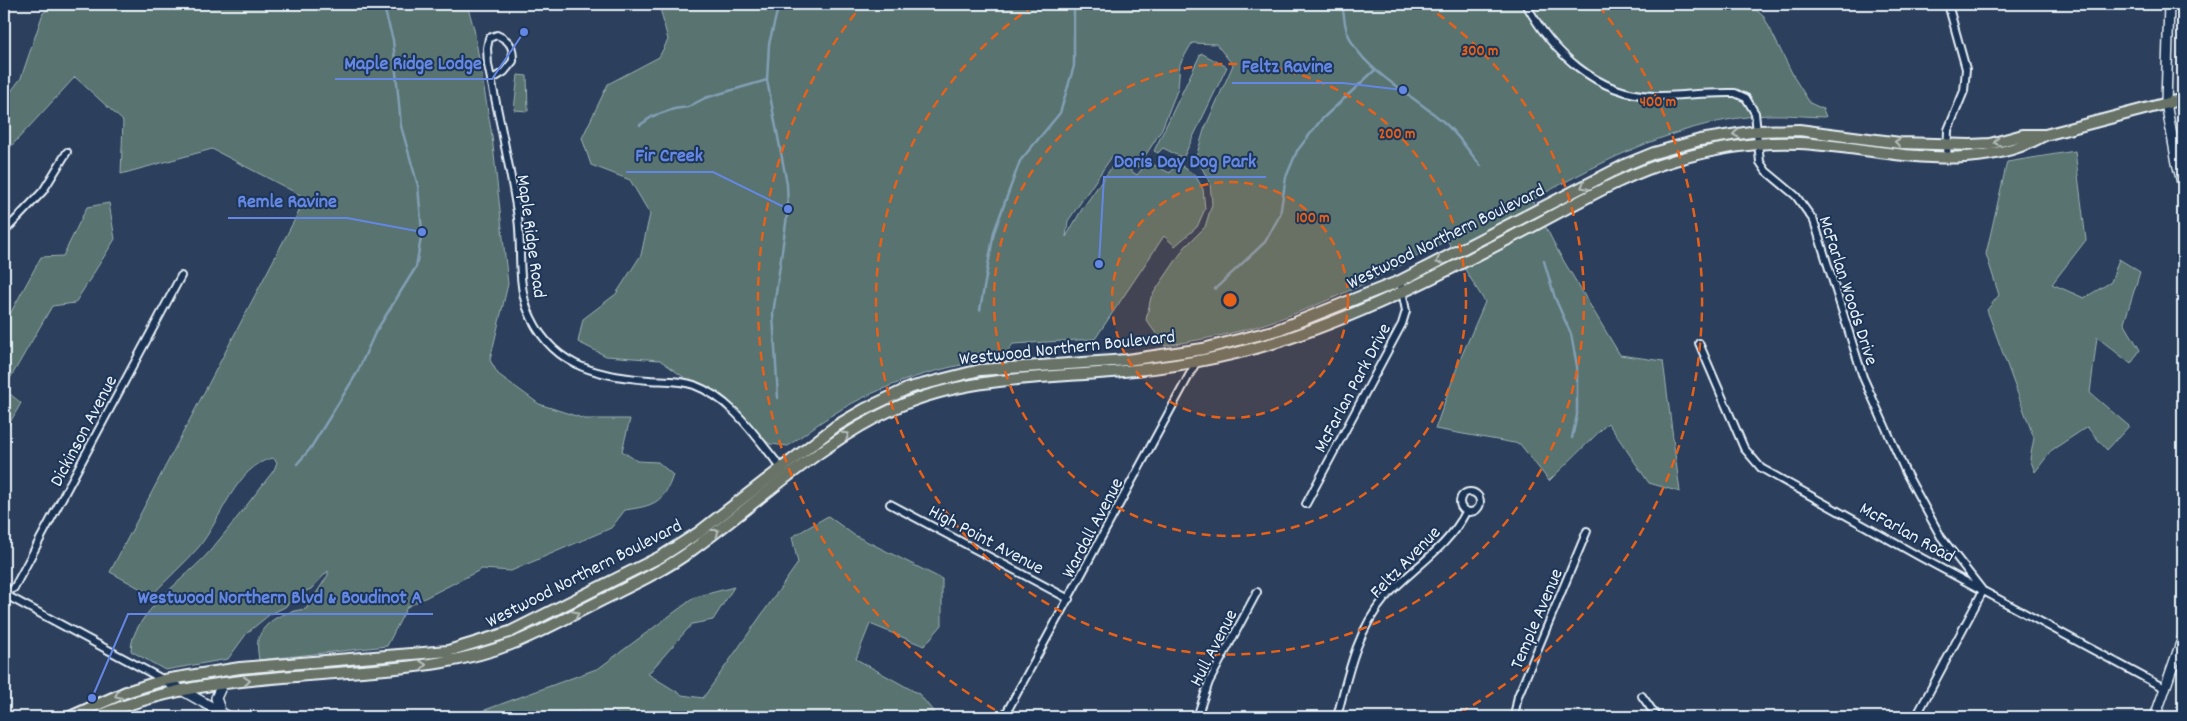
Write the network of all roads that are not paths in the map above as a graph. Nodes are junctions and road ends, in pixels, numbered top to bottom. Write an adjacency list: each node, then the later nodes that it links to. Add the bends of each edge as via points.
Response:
1 (1526, 4): 7 (street, McFarlan Woods Drive, via 1554,47 1607,85 1625,92 1653,96 1735,93 1753,106)
2 (1948, 4): 10 (street, via 1967,79 1948,130)
3 (2169, 4): 6 (street)
4 (491, 80): 4 (street, Maple Ridge Road, via 487,48 489,38 496,35 507,39 513,48 513,61); 21 (street, Maple Ridge Road, via 518,219 527,307 539,330 557,352 581,368 609,376 692,384 717,396 751,430)
5 (2183, 99): 6 (main road, Westwood Northern Boulevard)
6 (2166, 103): 8 (main road, Westwood Northern Boulevard); 13 (street)
7 (1757, 131): 9 (street, McFarlan Woods Drive); 10 (main road, Westwood Northern Boulevard, one-way to 7, via 1799,130); 16 (main road, Westwood Northern Boulevard, one-way to 16, via 1700,140 1636,160)
8 (2045, 136): 10 (main road, Westwood Northern Boulevard, one-way to 10, via 2023,136 1990,144); 12 (main road, Westwood Northern Boulevard, via 2024,147 1996,154)
9 (1758, 143): 12 (main road, Westwood Northern Boulevard, via 1798,143); 17 (main road, Westwood Northern Boulevard, via 1704,151 1645,169); 27 (street, McFarlan Woods Drive, via 1760,162 1766,171 1796,196 1814,221 1863,377 1906,473 1941,537)
10 (1946, 145): 12 (street)
11 (67, 152): 14 (street, via 43,191)
12 (1947, 158)
13 (2183, 186)
14 (4, 232)
15 (181, 276): 29 (street, Dickinson Avenue, via 14,588)
16 (1400, 281): 17 (street, McFarlan Park Drive); 19 (main road, Westwood Northern Boulevard, via 1278,330)
17 (1403, 292): 20 (main road, Westwood Northern Boulevard, via 1284,339); 24 (street, McFarlan Park Drive, via 1406,310 1402,324)
18 (1699, 343): 27 (street, McFarlan Road, via 1744,448 1754,462)
19 (1203, 349): 20 (street, Wardall Avenue); 21 (main road, Westwood Northern Boulevard, via 1127,360 1004,367 957,374 909,388 865,408 811,443)
20 (1197, 361): 22 (main road, Westwood Northern Boulevard, one-way to 20, via 862,424 926,395 995,380 1120,372); 30 (street, Wardall Avenue)
21 (780, 468): 22 (street, Maple Ridge Road); 32 (main road, Westwood Northern Boulevard, via 698,533 662,556 510,632 448,651)
22 (788, 477): 33 (main road, Westwood Northern Boulevard, one-way to 22, via 434,664 479,655 517,642 664,569)
23 (890, 504): 30 (street, High Point Avenue)
24 (1306, 504)
25 (1466, 512): 44 (street, Feltz Avenue, via 1437,551 1385,598 1366,625 1354,651)
26 (1587, 531): 45 (street, Temple Avenue, via 1518,696)
27 (1983, 591): 36 (street, McFarlan Road); 47 (street)
28 (1257, 592): 43 (street, Hull Avenue, via 1208,682)
29 (4, 594): 34 (street)
30 (1069, 598): 42 (street, Wardall Avenue)
31 (2183, 637): 36 (street)
32 (374, 657): 33 (main road); 34 (main road, Westwood Northern Boulevard, via 210,671)
33 (374, 670): 35 (main road, Westwood Northern Boulevard, one-way to 33)
34 (164, 680): 37 (street); 40 (main road, Westwood Northern Boulevard, one-way to 40, via 126,692)
35 (224, 683): 37 (main road, Westwood Northern Boulevard); 39 (street, via 216,698)
36 (2164, 688): 48 (street)
37 (182, 690): 39 (street); 41 (main road, Westwood Northern Boulevard, via 156,695)
38 (1642, 696): 46 (street)
39 (225, 715)
40 (70, 717)
41 (96, 717)
42 (1004, 717)
43 (1197, 717)
44 (1337, 717)
45 (1514, 717)
46 (1657, 717)
47 (1916, 717)
48 (2155, 717)

